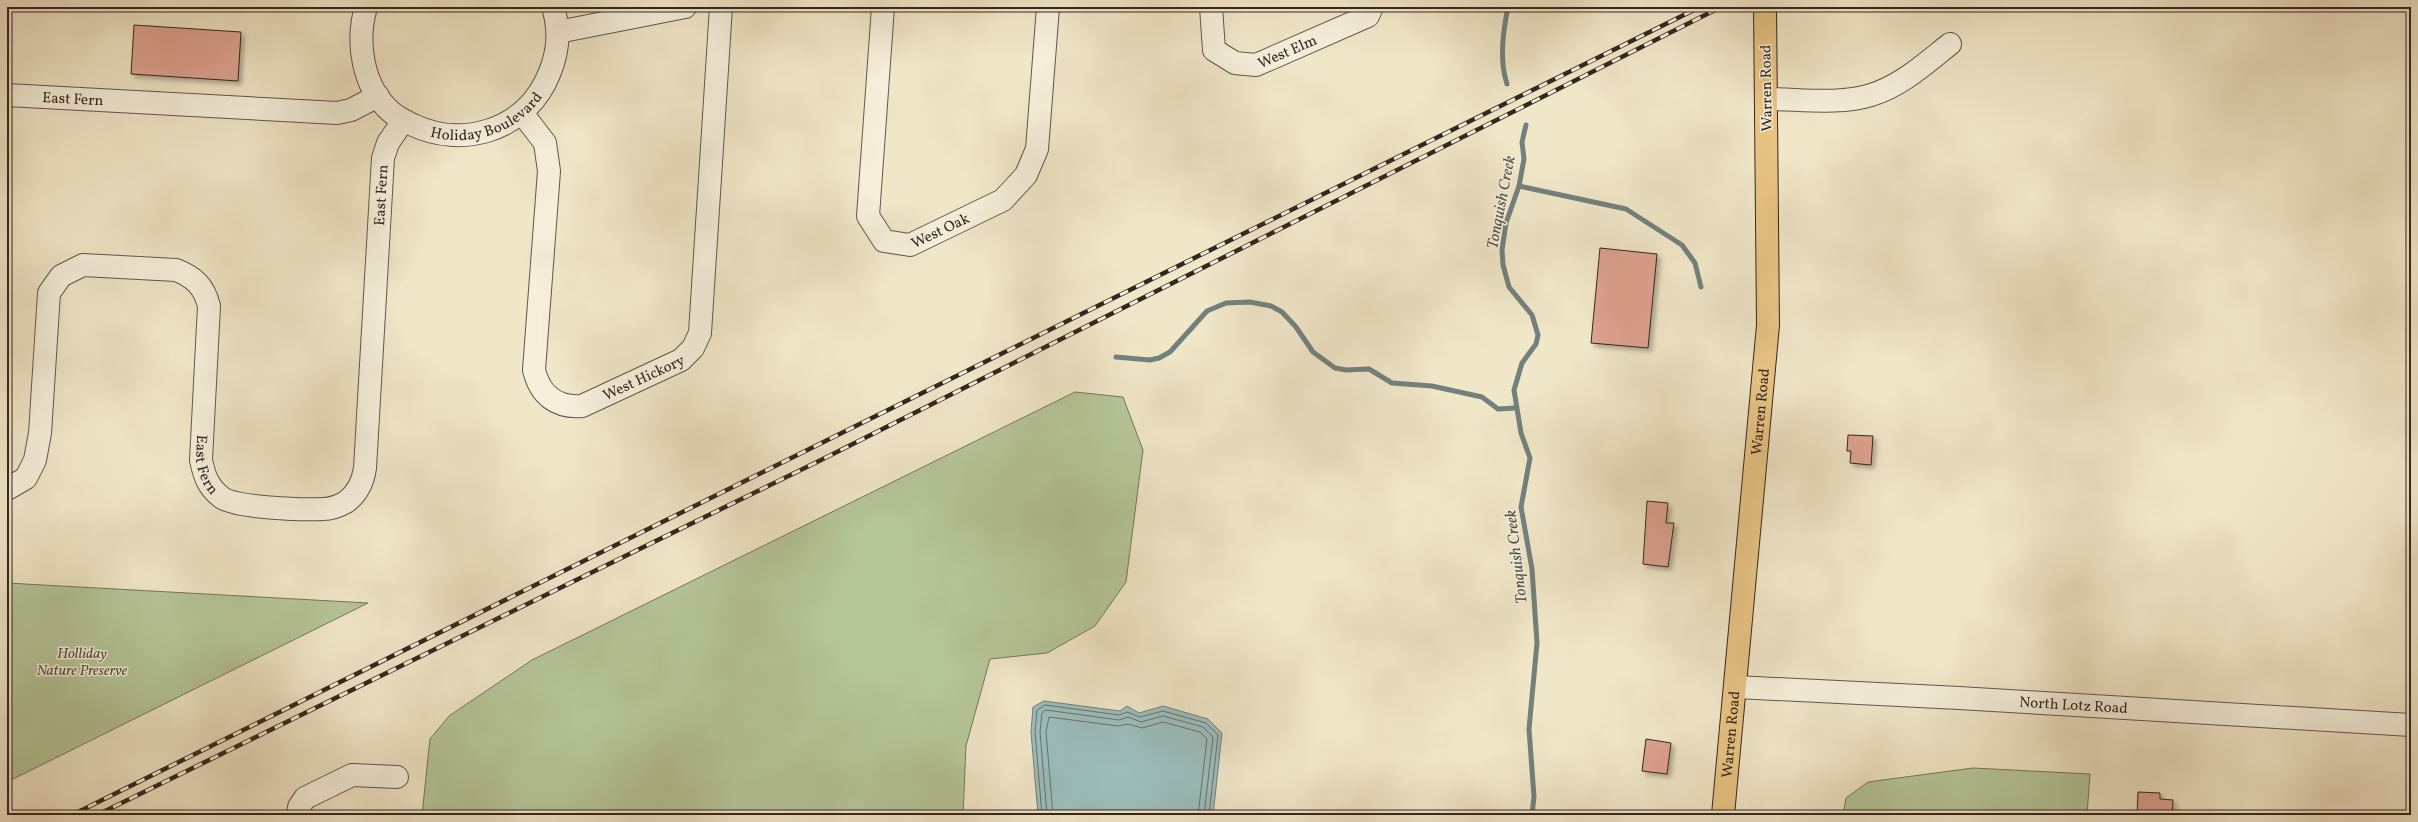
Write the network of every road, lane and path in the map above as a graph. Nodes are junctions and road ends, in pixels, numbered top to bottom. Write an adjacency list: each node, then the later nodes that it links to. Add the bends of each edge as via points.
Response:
1 (366, 7): 13 (street, via 360,37 362,53)
2 (553, 7): 10 (street, Holiday Boulevard)
3 (686, 7): 10 (street)
4 (721, 7): 15 (street, West Hickory, via 700,333 693,348 681,360 582,406 572,407 555,402 538,385 534,370 549,171 545,143)
5 (883, 7): 6 (street, West Oak, via 868,216 884,241 910,245 1003,200 1026,176 1037,150)
6 (1048, 7)
7 (1211, 7): 8 (street, West Elm, via 1214,50 1234,63 1256,64 1349,26 1368,16)
8 (1372, 7)
9 (1765, 7): 14 (main road, Warren Road)
10 (558, 32): 15 (street, Holiday Boulevard, via 552,68 539,94)
11 (1950, 44): 14 (street, via 1901,81 1870,95 1842,99)
12 (7, 95): 13 (street, East Fern, via 337,113 351,110)
13 (378, 96): 16 (street, Holiday Boulevard, via 389,111)
14 (1767, 99): 18 (main road, Warren Road, via 1768,325)
15 (522, 113): 16 (street, Holiday Boulevard, via 499,128 469,135 433,132)
16 (403, 121): 17 (street, East Fern, via 388,143 383,158 365,468 360,486 346,502 323,509 236,504 221,497 204,475 201,460 209,306 206,294 198,282 176,270 83,265 61,276 50,293 40,434 35,460 26,478)
17 (7, 489)
18 (1736, 687): 19 (street, North Lotz Road, via 1967,698); 22 (main road, Warren Road)
19 (2411, 725)
20 (397, 777): 21 (street, via 352,775 305,798 299,807)
21 (298, 815)
22 (1723, 815)

